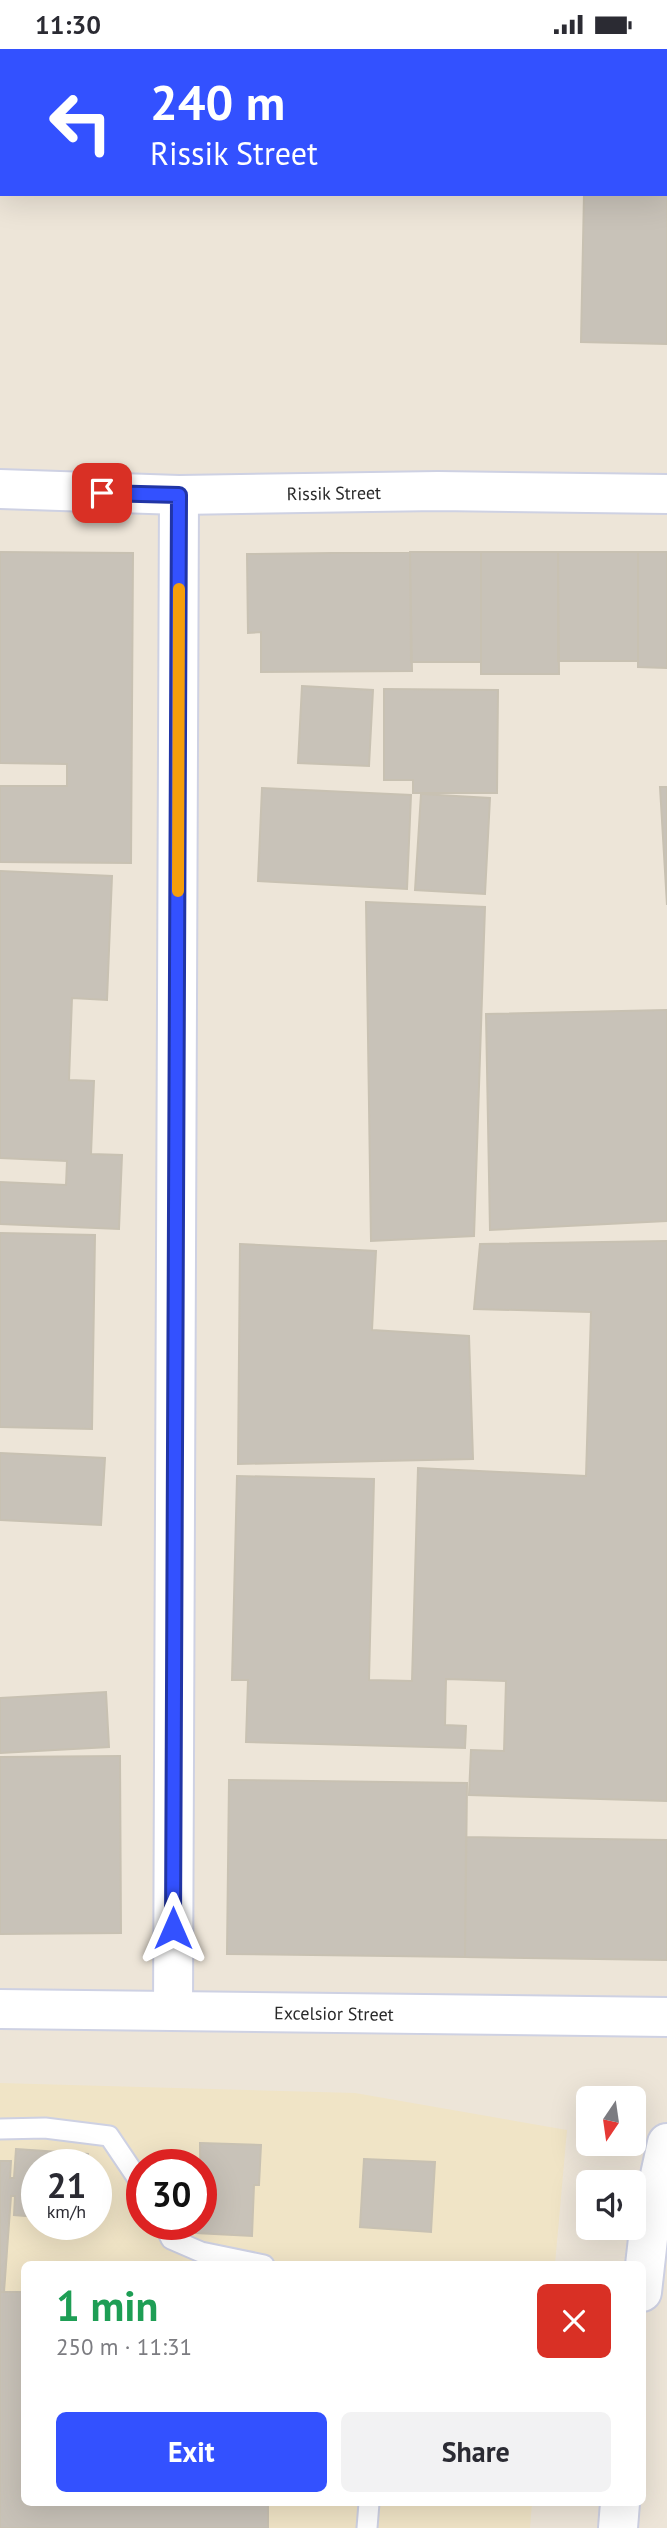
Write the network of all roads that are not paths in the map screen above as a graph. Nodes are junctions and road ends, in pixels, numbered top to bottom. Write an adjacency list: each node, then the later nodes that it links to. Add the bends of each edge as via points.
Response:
1 (0, 489): 3 (street, Rissik Street)
2 (667, 494): 3 (street, Rissik Street)
3 (179, 495): 5 (street)
4 (0, 2009): 5 (street, Excelsior Street)
5 (173, 2011): 6 (street, Excelsior Street)
6 (667, 2017)
7 (0, 2129): 9 (lane, via 45,2128 109,2136)
8 (667, 2143): 12 (street)
9 (126, 2161)
10 (173, 2240): 11 (lane, via 201,2252)
11 (245, 2261)
12 (645, 2261)
13 (369, 2506): 15 (lane)
14 (620, 2506): 16 (street)
15 (367, 2528)
16 (618, 2528)

